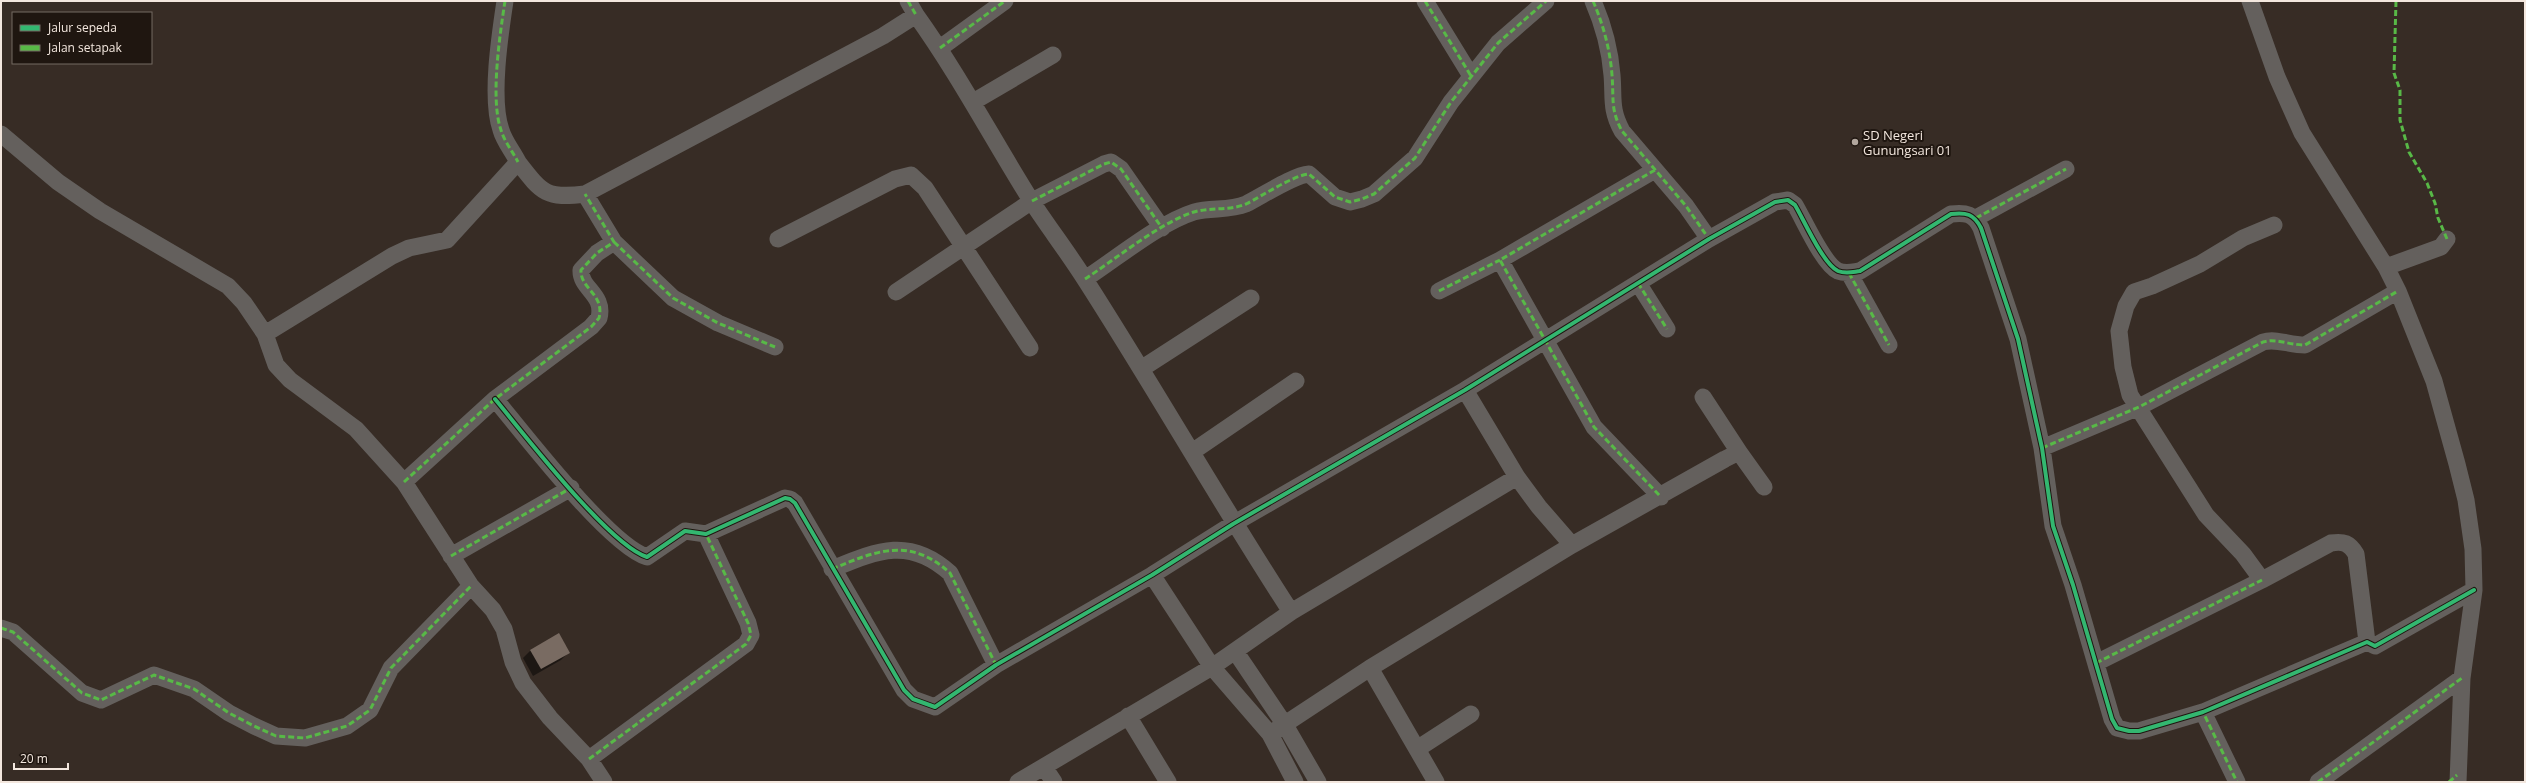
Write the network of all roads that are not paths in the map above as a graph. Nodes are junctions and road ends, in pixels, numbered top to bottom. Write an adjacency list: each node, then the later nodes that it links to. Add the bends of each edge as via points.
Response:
1 (505, 1): 13 (street, via 497,64 497,104 500,129)
2 (1005, 1): 8 (street)
3 (1425, 1): 10 (street)
4 (1546, 1): 10 (street, via 1498,43)
5 (1593, 1): 15 (street, via 1603,25 1612,74 1611,105 1615,118 1622,131)
6 (2250, 1): 27 (street, via 2277,77 2302,133)
7 (912, 8): 8 (street); 16 (street, via 883,36)
8 (940, 48): 11 (street)
9 (1053, 55): 11 (street)
10 (1471, 76): 20 (street, via 1450,102 1415,158 1374,194 1350,202 1335,197 1309,174 1299,175 1243,205 1193,212)
11 (973, 102): 17 (street)
12 (1, 134): 36 (street, via 58,182 100,211 228,286 244,303)
13 (518, 162): 16 (street, via 532,180 552,195 562,197); 36 (street, via 447,240 409,248 392,256)
14 (2066, 168): 18 (street)
15 (1655, 170): 21 (street); 26 (street)
16 (585, 194): 24 (street)
17 (1032, 201): 20 (street, via 1111,162 1121,169); 25 (street); 29 (street)
18 (1976, 218): 28 (street, via 1965,212 1951,214 1860,271); 47 (street, via 2018,339)
19 (2274, 225): 46 (street, via 2243,238 2200,264 2134,292 2121,320 2119,342 2130,395)
20 (1162, 228): 29 (street)
21 (1709, 238): 28 (street, via 1775,202 1788,200 1795,205 1825,258 1837,270); 30 (street)
22 (2447, 239): 27 (street, via 2441,247)
23 (778, 240): 25 (street, via 895,179 911,175 925,188)
24 (614, 242): 39 (street, via 673,298 718,324); 45 (street, via 597,253 581,270 580,276 600,302 599,318 591,327)
25 (963, 248): 33 (street); 40 (street)
26 (1500, 260): 31 (street); 37 (street)
27 (2386, 267): 32 (street)
28 (1849, 273): 38 (street)
29 (1085, 279): 41 (street)
30 (1638, 283): 35 (street); 37 (street)
31 (1439, 291)
32 (2398, 291): 46 (street, via 2305,345 2290,345 2272,339 2263,342); 63 (street, via 2434,381 2457,464 2466,500 2473,548)
33 (896, 292)
34 (1251, 298): 41 (street)
35 (1667, 329)
36 (265, 334): 51 (street, via 276,365 290,380 356,429)
37 (1545, 341): 43 (street); 54 (street, via 1594,427)
38 (1889, 345)
39 (775, 347)
40 (1030, 348)
41 (1141, 369): 48 (street)
42 (1296, 381): 48 (street)
43 (1465, 390): 50 (street); 55 (street)
44 (1703, 397): 49 (street)
45 (495, 399): 51 (street); 53 (street)
46 (2138, 407): 47 (street); 61 (street, via 2206,515 2243,554)
47 (2042, 448): 68 (street, via 2053,526)
48 (1192, 452): 55 (street)
49 (1740, 452): 52 (street); 54 (street)
50 (1516, 477): 57 (street, via 1538,507); 64 (street)
51 (404, 482): 58 (street)
52 (1764, 487)
53 (571, 488): 56 (street, via 601,521 638,554 647,557 685,531); 58 (street)
54 (1661, 497): 57 (street)
55 (1234, 524): 60 (street); 64 (street)
56 (706, 534): 59 (street, via 785,498 790,499 795,503); 79 (street, via 748,623 751,635 746,644)
57 (1572, 545): 71 (street)
58 (451, 556): 62 (street)
59 (832, 569): 69 (street, via 871,553 886,550 899,550 939,563 950,573); 69 (street, via 904,690 913,699 935,707)
60 (1152, 575): 69 (street); 70 (street)
61 (2262, 580): 66 (street, via 2331,543 2342,541 2351,545 2356,554); 68 (street)
62 (471, 586): 65 (street, via 391,668 370,710 347,726 305,738 276,736 229,713 194,688 154,675 101,700 92,698 82,693 13,632); 79 (street, via 494,610 504,629 513,662 523,683 550,718)
63 (2474, 590): 66 (street, via 2375,646); 72 (street)
64 (1291, 612): 67 (street)
65 (1, 628)
66 (2367, 642): 73 (street)
67 (1235, 650): 70 (street); 76 (street)
68 (2096, 663): 73 (street, via 2117,728 2129,732 2139,731)
69 (996, 665)
70 (1212, 667): 75 (street); 77 (street)
71 (1370, 668): 76 (street); 78 (street)
72 (2462, 678): 81 (street); 90 (street)
73 (2203, 712): 89 (street)
74 (1471, 714): 78 (street)
75 (1128, 716): 80 (street); 85 (street)
76 (1285, 725): 77 (street); 87 (street)
77 (1270, 734): 86 (street)
78 (1417, 749): 88 (street)
79 (589, 759): 82 (street)
80 (1044, 767): 83 (street); 84 (street)
81 (2455, 780)
82 (604, 782)
83 (1018, 782)
84 (1054, 782)
85 (1168, 782)
86 (1295, 782)
87 (1318, 782)
88 (1436, 782)
89 (2237, 782)
90 (2318, 782)

